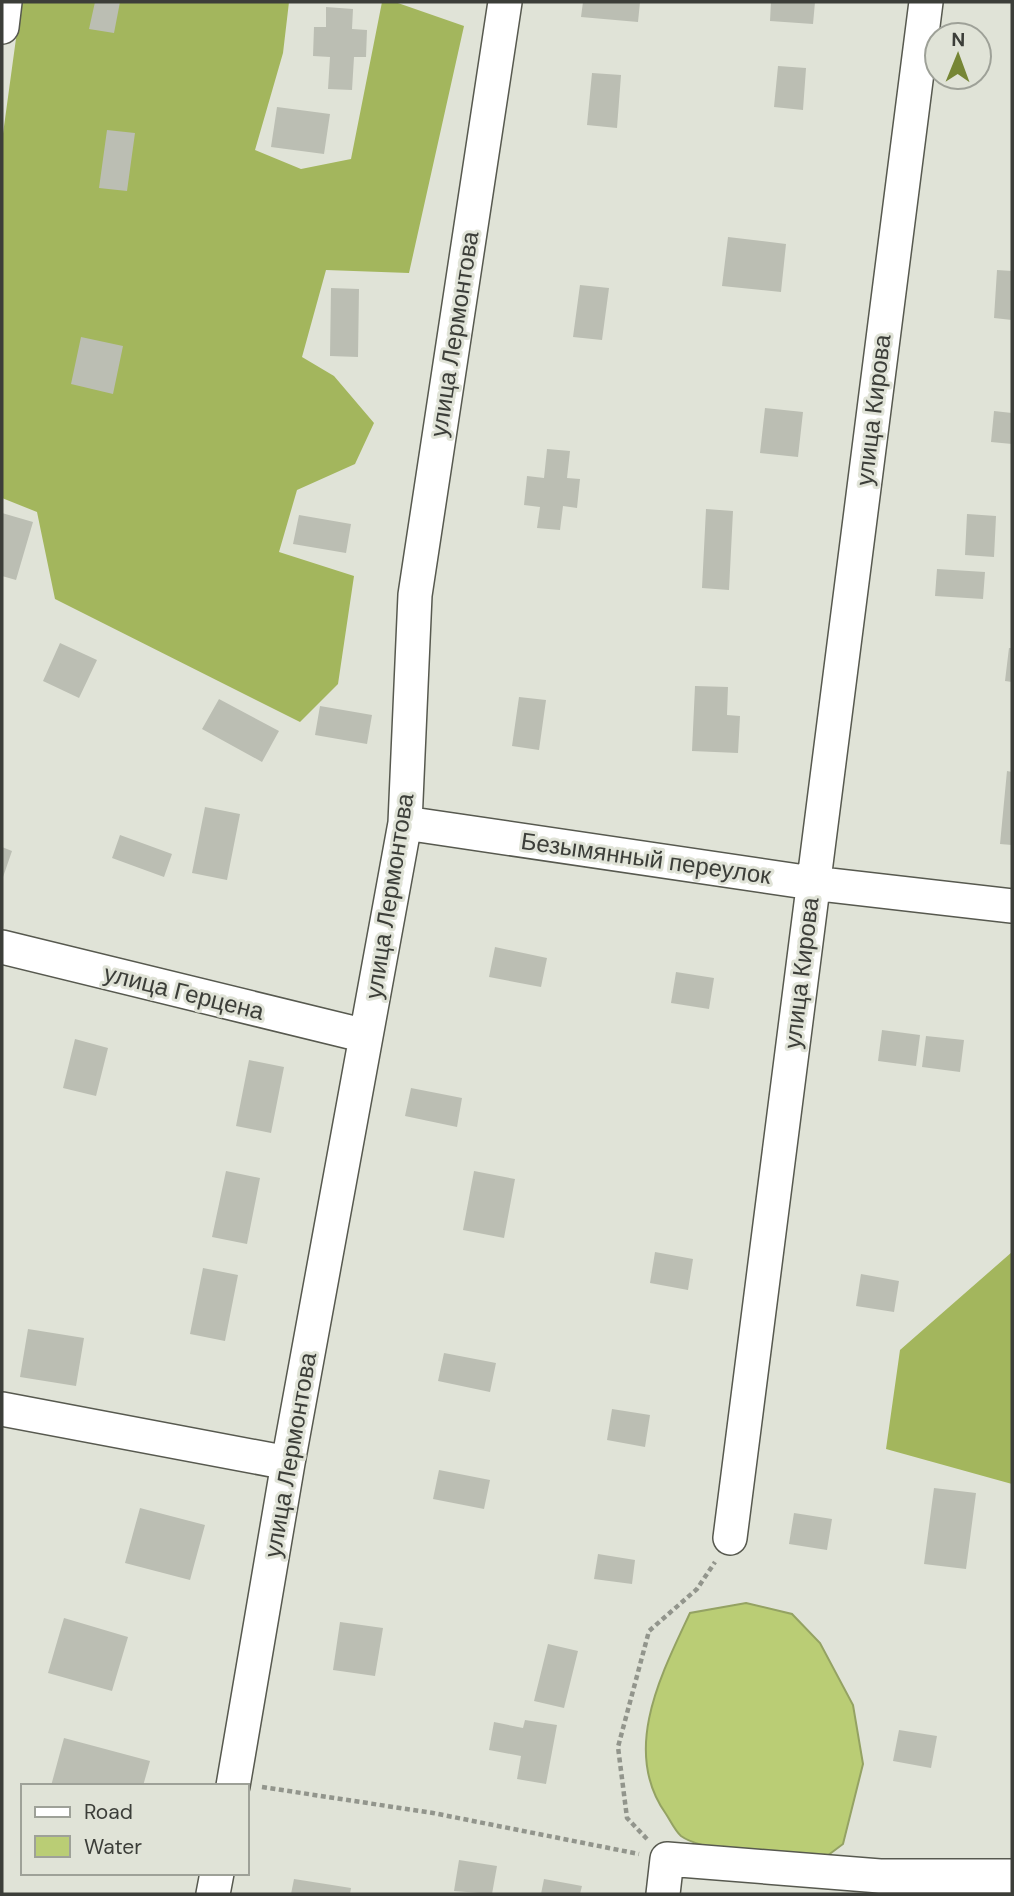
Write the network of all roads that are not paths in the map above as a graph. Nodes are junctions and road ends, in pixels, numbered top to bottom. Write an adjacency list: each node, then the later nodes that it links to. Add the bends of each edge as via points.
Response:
1 (5, 2): 4 (street)
2 (505, 2): 5 (street, улица Лермонтова, via 415,595)
3 (926, 2): 6 (street, улица Кирова)
4 (2, 27)
5 (405, 823): 6 (street, Безымянный переулок); 9 (street, улица Лермонтова)
6 (812, 883): 7 (street, Безымянный переулок); 12 (street, улица Кирова)
7 (1012, 906)
8 (2, 947): 9 (street, улица Герцена)
9 (366, 1036): 11 (street, улица Лермонтова)
10 (2, 1409): 11 (street)
11 (288, 1463): 13 (street, улица Лермонтова)
12 (730, 1538)
13 (234, 1784)
14 (217, 1875): 16 (street)
15 (1012, 1876): 17 (street, via 880,1876 667,1859)
16 (213, 1894)
17 (663, 1894)

